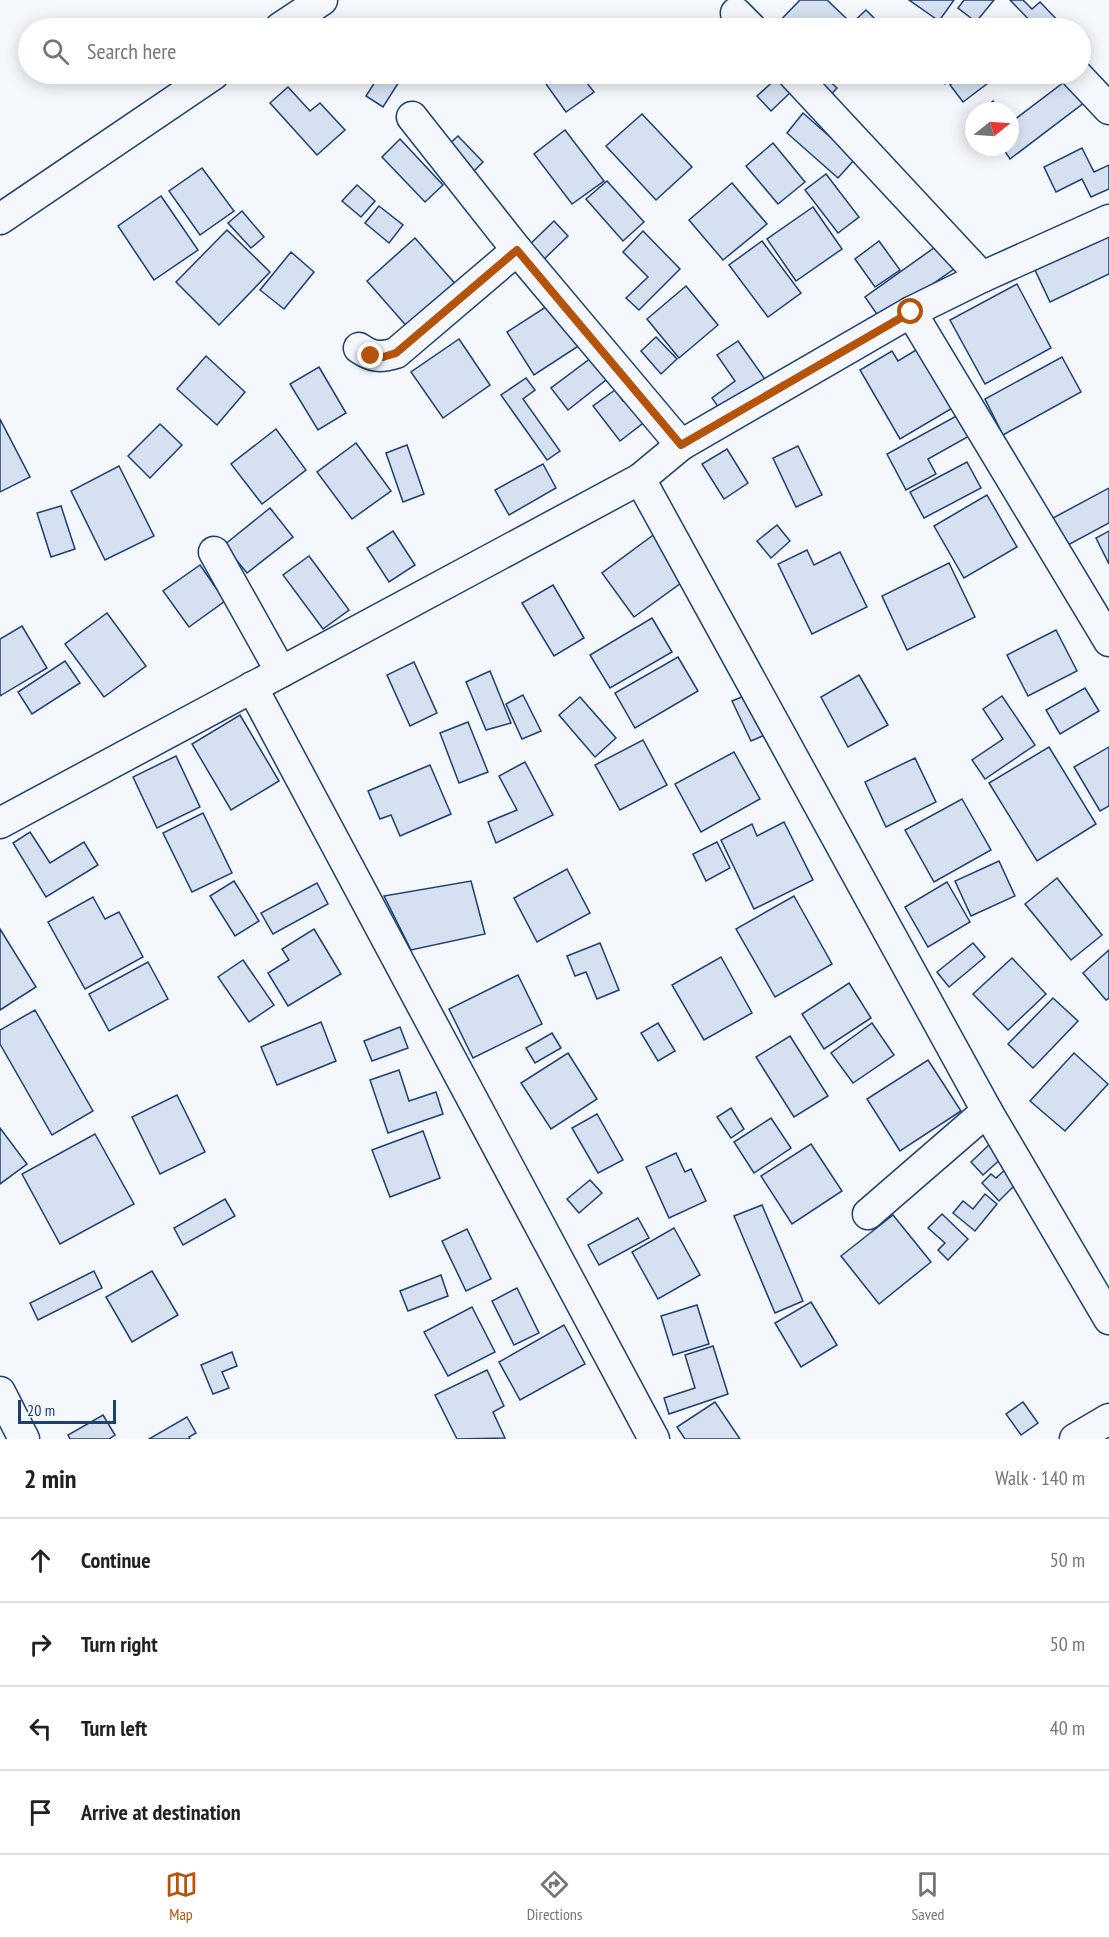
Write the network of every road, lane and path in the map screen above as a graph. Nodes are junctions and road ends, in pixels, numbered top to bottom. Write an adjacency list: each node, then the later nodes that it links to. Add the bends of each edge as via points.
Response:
1 (322, 0): 2 (street)
2 (295, 18)
3 (199, 84): 8 (street)
4 (802, 84): 11 (street)
5 (1085, 84): 6 (street)
6 (1109, 109)
7 (412, 117): 10 (street)
8 (0, 219)
9 (1109, 220): 11 (street)
10 (517, 250): 13 (street, via 396,353 371,356); 14 (street)
11 (982, 277): 12 (street)
12 (911, 312): 14 (street); 17 (street)
13 (359, 348)
14 (681, 445): 15 (street)
15 (640, 479): 18 (street); 21 (street)
16 (214, 552): 18 (street)
17 (1109, 640)
18 (281, 672): 19 (street)
19 (252, 687): 20 (street); 27 (street)
20 (0, 823)
21 (987, 1111): 22 (street); 23 (street)
22 (868, 1214)
23 (1109, 1319)
24 (0, 1392): 26 (street)
25 (1109, 1419): 28 (street)
26 (24, 1439)
27 (654, 1439)
28 (1075, 1439)

